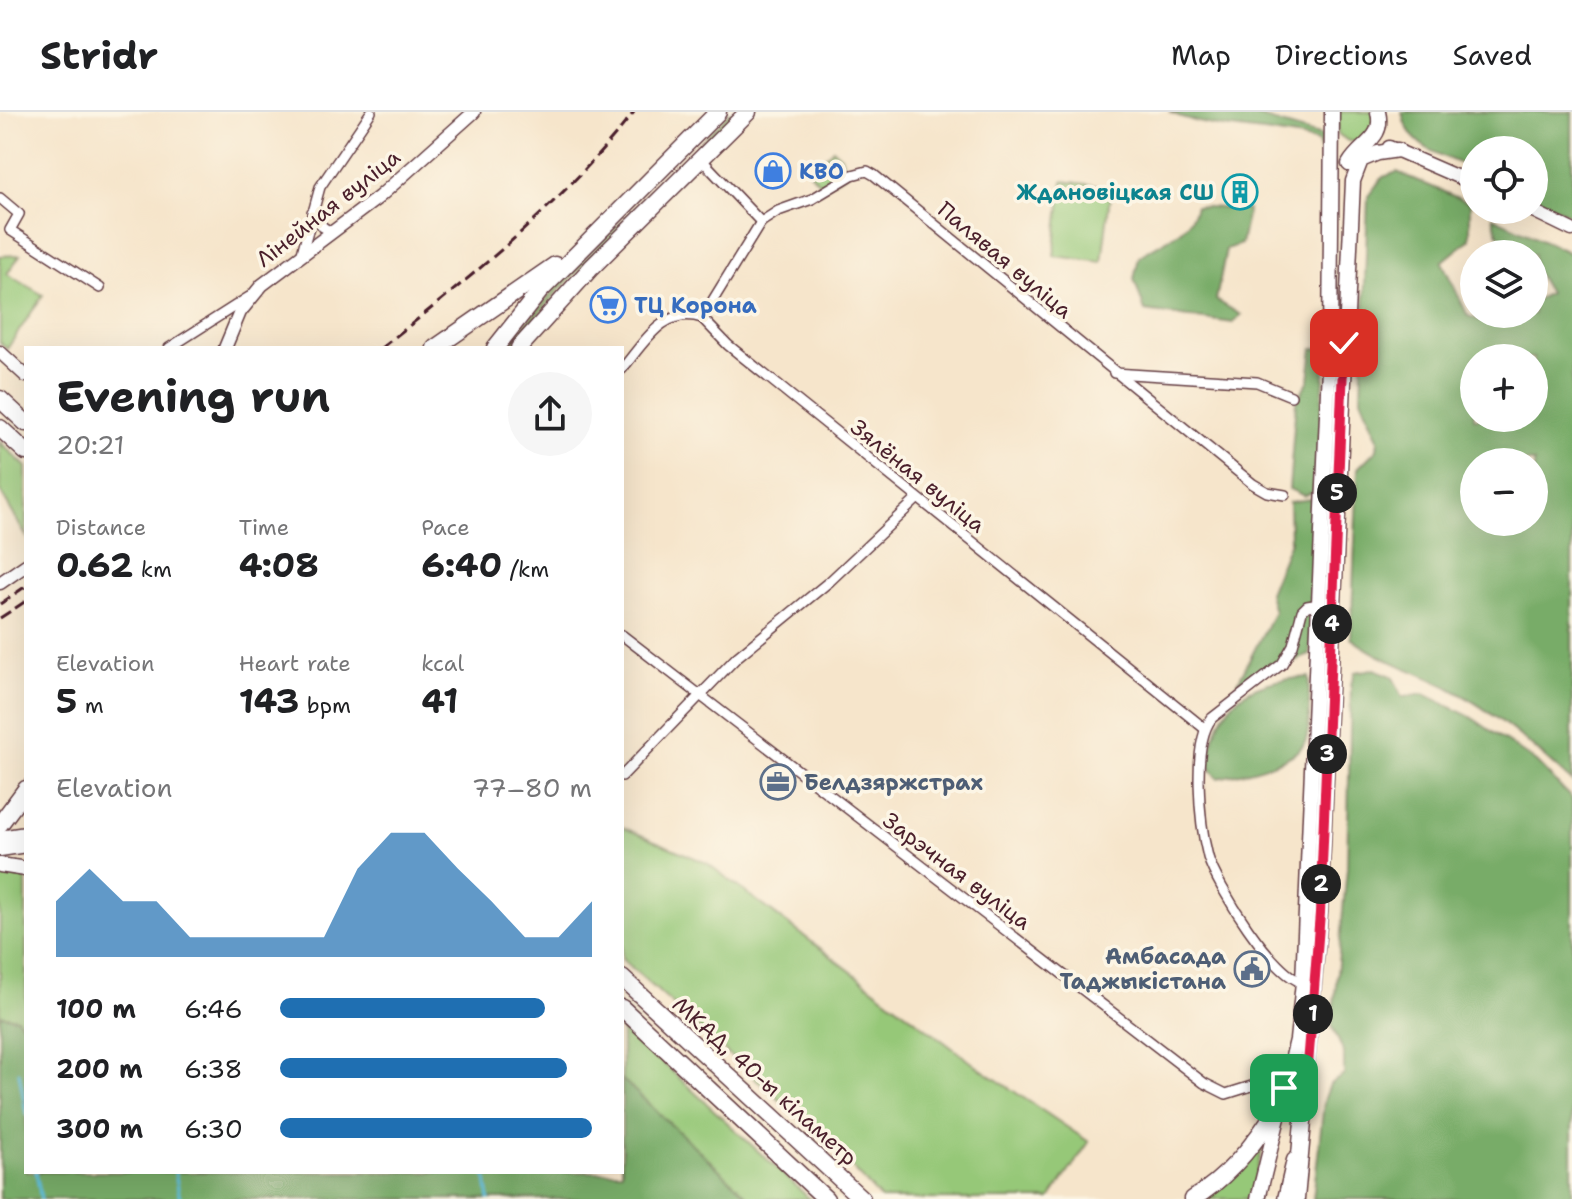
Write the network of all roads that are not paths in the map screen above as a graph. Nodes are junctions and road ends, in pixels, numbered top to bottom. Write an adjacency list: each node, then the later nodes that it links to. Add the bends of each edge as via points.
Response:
1 (371, 112): 13 (street, via 336,159)
2 (474, 112): 17 (street, Лінейная вуліца)
3 (718, 112): 18 (highway)
4 (748, 112): 10 (highway)
5 (1314, 112): 7 (main road)
6 (1379, 120): 8 (main road); 9 (street)
7 (1331, 124): 8 (main road, via 1347,146); 42 (main road)
8 (1364, 147): 9 (street); 19 (main road, via 1350,162)
9 (1398, 150): 11 (street); 19 (main road, via 1378,153 1358,165)
10 (701, 159): 15 (street); 28 (highway)
11 (1460, 178)
12 (0, 198): 21 (street, via 19,214 10,230)
13 (312, 212): 17 (street); 20 (street)
14 (1548, 218): 16 (street)
15 (761, 222): 23 (street); 31 (street, Палявая вуліца, via 867,171)
16 (1572, 230)
17 (333, 233): 20 (street, Лінейная вуліца)
18 (585, 244): 26 (highway); 27 (highway)
19 (1348, 252): 59 (main road, via 1320,913)
20 (301, 256): 22 (street, Лінейная вуліца)
21 (100, 288)
22 (252, 295): 24 (street); 25 (street, Лінейная вуліца)
23 (702, 318): 30 (street, via 673,315); 39 (street, Зялёная вуліца)
24 (172, 346)
25 (226, 346)
26 (438, 346)
27 (497, 346)
28 (521, 346)
29 (0, 352): 32 (street)
30 (624, 367)
31 (1114, 373): 33 (street, via 1257,382); 38 (street, Палявая вуліца, via 1253,484)
32 (24, 374)
33 (1291, 396)
34 (0, 399): 35 (highway)
35 (24, 421)
36 (2, 430): 37 (highway)
37 (24, 450)
38 (1285, 495)
39 (917, 499): 44 (street); 45 (street, Зялёная вуліца)
40 (24, 566): 41 (street)
41 (0, 583)
42 (1320, 604): 45 (street, via 1302,611 1282,664); 56 (main road)
43 (624, 637): 44 (street, Зарэчная вуліца)
44 (699, 696): 46 (street); 58 (street, Зарэчная вуліца, via 1204,1083 1226,1094 1258,1084)
45 (1204, 728): 56 (street, via 1201,813 1209,859 1242,918 1284,974)
46 (624, 774)
47 (24, 792): 48 (highway)
48 (0, 824)
49 (24, 834): 50 (main road)
50 (0, 838)
51 (24, 845): 52 (main road)
52 (0, 849)
53 (0, 865): 54 (main road)
54 (24, 869)
55 (624, 980): 60 (highway, МКАД, 40-ы кіламетр)
56 (1303, 982): 58 (main road, via 1297,1040)
57 (624, 1010): 61 (highway, МКАД, 40-ы кіламетр)
58 (1282, 1096): 59 (main road); 64 (highway, via 1252,1146); 65 (main road)
59 (1304, 1107): 66 (main road); 67 (highway)
60 (839, 1177): 62 (highway, МКАД, 40-ы кіламетр); 63 (highway)
61 (826, 1199)
62 (862, 1199)
63 (875, 1199)
64 (1192, 1199)
65 (1258, 1199)
66 (1285, 1199)
67 (1296, 1199)

